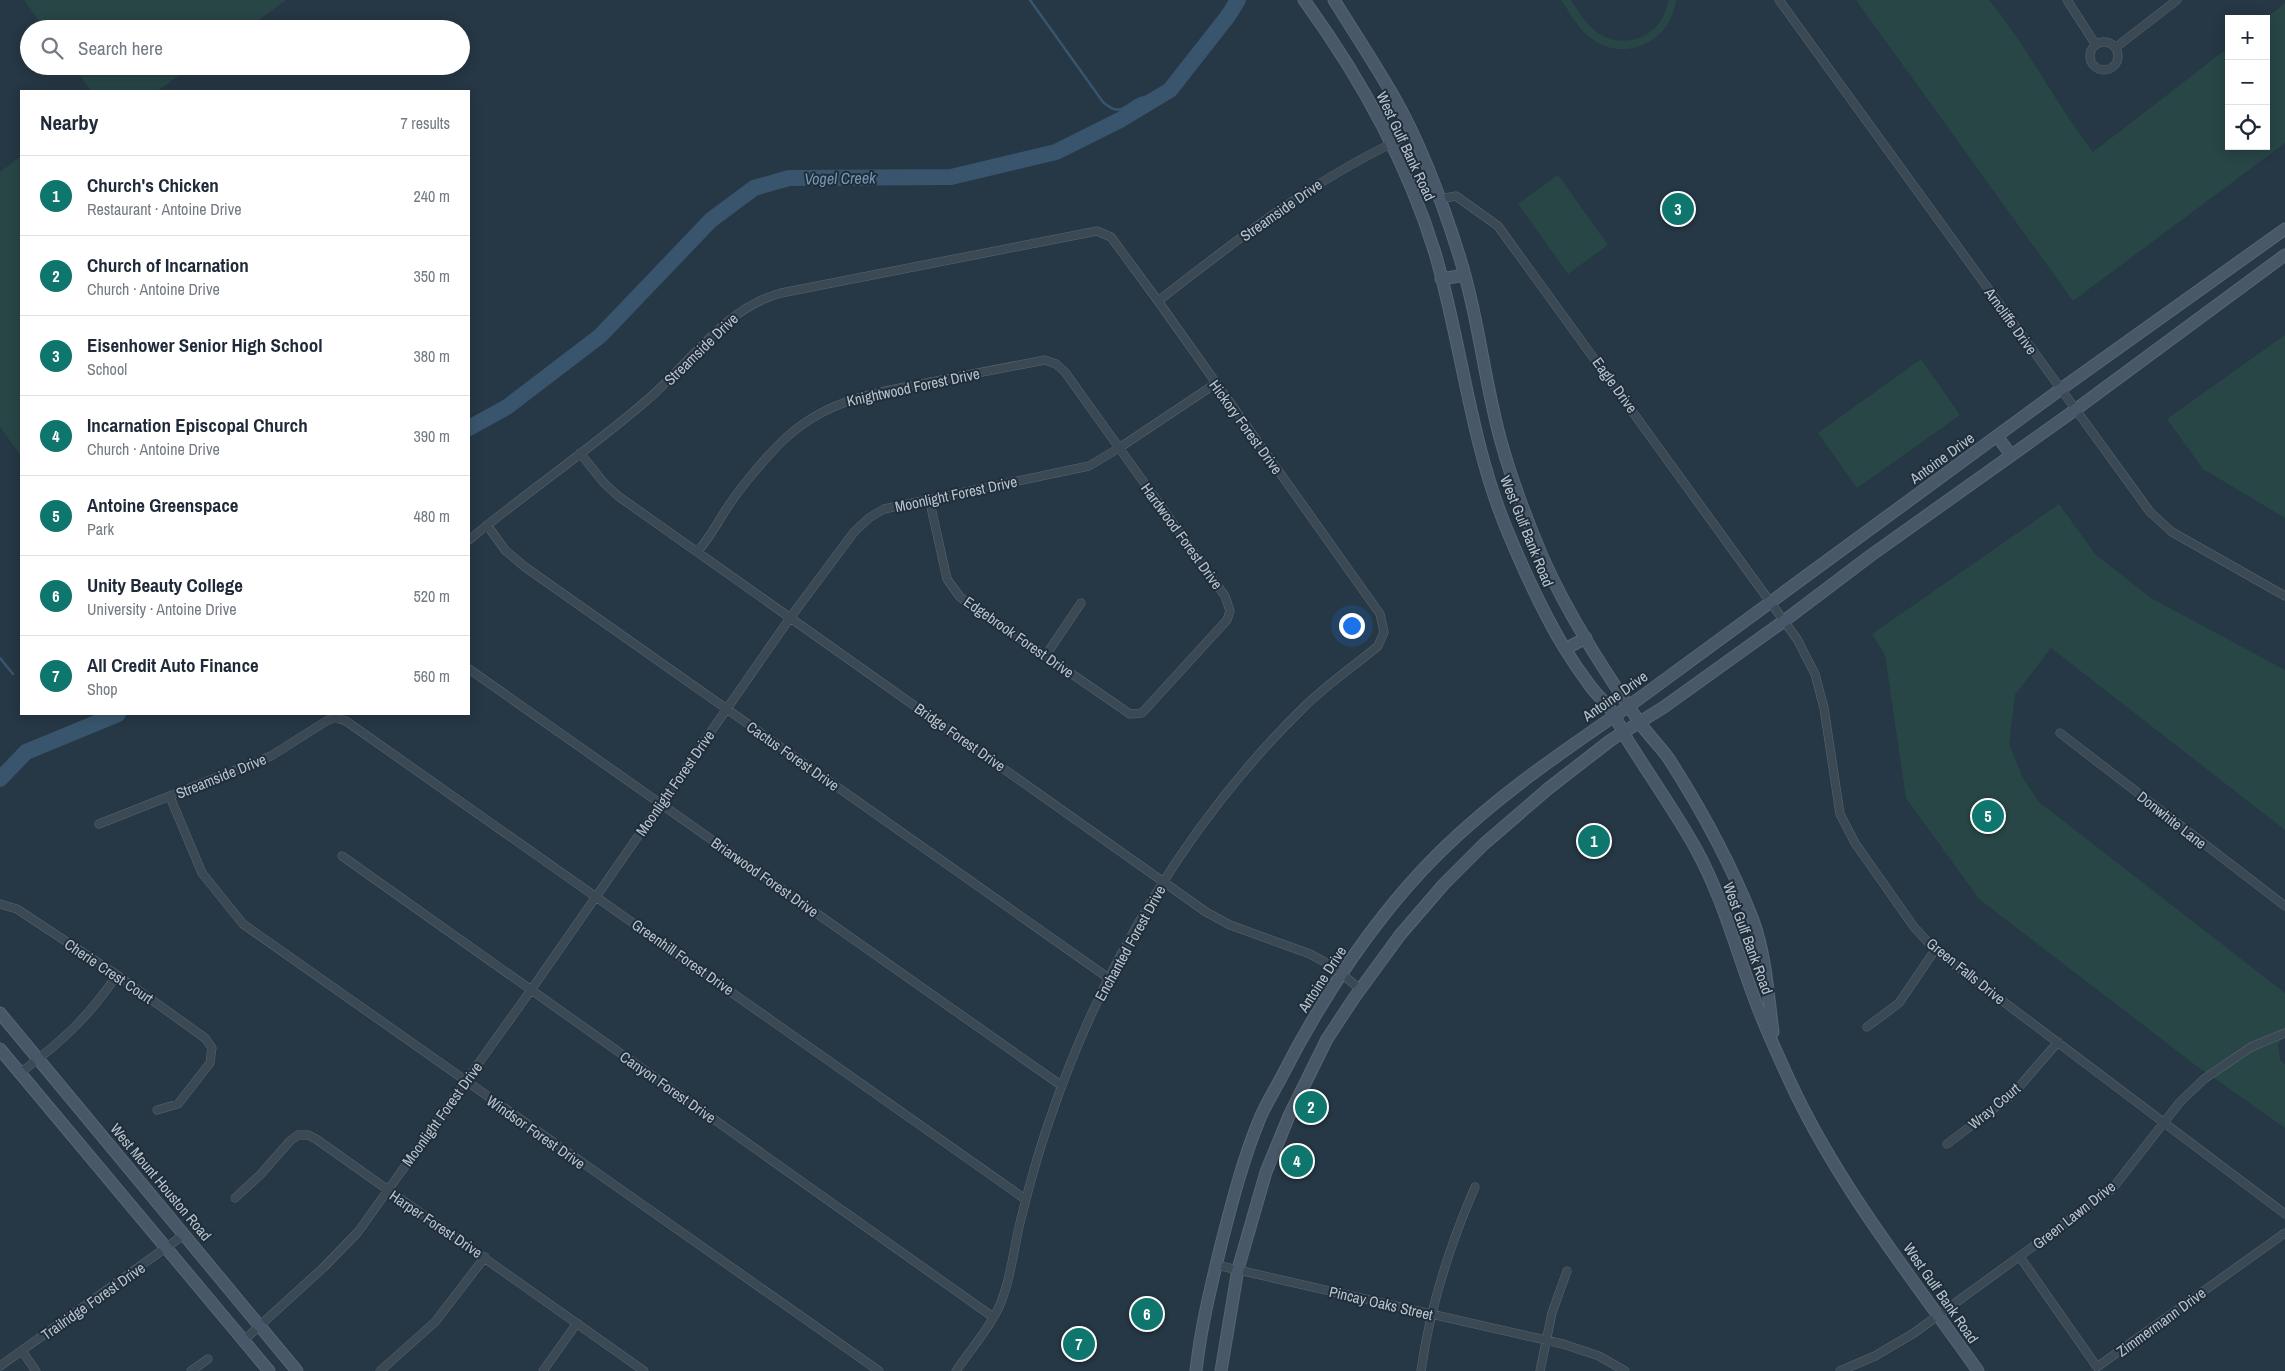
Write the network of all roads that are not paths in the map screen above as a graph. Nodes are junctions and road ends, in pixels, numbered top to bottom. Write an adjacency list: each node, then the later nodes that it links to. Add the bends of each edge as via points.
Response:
1 (1304, 0): 9 (main road, West Gulf Bank Road, via 1359,82)
2 (1334, 0): 8 (main road, West Gulf Bank Road, via 1395,99)
3 (1779, 0): 21 (street, Arncliffe Drive)
4 (2067, 0): 6 (street)
5 (2177, 0): 7 (street)
6 (2096, 44): 7 (street, via 2106,42); 7 (street, via 2090,58 2101,69 2115,63)
7 (2115, 48)
8 (1412, 134): 9 (street, Streamside Drive); 10 (main road, West Gulf Bank Road)
9 (1391, 143): 15 (main road, West Gulf Bank Road, via 1419,209); 17 (street, Streamside Drive, via 1340,170 1247,233)
10 (1440, 199): 14 (main road, West Gulf Bank Road); 36 (street, Eagle Drive, via 1456,196 1498,226)
11 (2285, 229): 16 (main road, Antoine Drive)
12 (1097, 231): 17 (street, Hickory Forest Drive, via 1110,237); 25 (street, Streamside Drive, via 758,300 733,316 646,401)
13 (2285, 255): 18 (main road)
14 (1465, 276): 15 (main road); 33 (main road, West Gulf Bank Road, via 1500,439 1527,519)
15 (1442, 279): 34 (main road, West Gulf Bank Road, via 1489,481)
16 (2202, 288): 18 (main road); 21 (main road, Antoine Drive)
17 (1158, 301): 20 (street, Hickory Forest Drive)
18 (2214, 306): 22 (main road)
19 (1045, 360): 24 (street, Hardwood Forest Drive, via 1065,372); 32 (street, Knightwood Forest Drive, via 872,394 833,406 787,436 760,465)
20 (1215, 384): 24 (street, Moonlight Forest Drive); 40 (street, Hickory Forest Drive, via 1380,614)
21 (2060, 389): 22 (street, Arncliffe Drive); 23 (main road, Antoine Drive)
22 (2075, 410): 26 (main road); 35 (street, Arncliffe Drive, via 2160,523)
23 (1998, 436): 26 (main road); 27 (main road, Antoine Drive)
24 (1119, 448): 29 (street, Moonlight Forest Drive, via 1089,466); 47 (street, Hardwood Forest Drive, via 1225,596 1230,611 1224,625)
25 (580, 453): 30 (street, Streamside Drive); 32 (street, Bridge Forest Drive, via 618,496)
26 (2011, 455): 28 (main road)
27 (1942, 477): 28 (main road); 36 (main road, Antoine Drive)
28 (1954, 495): 39 (main road)
29 (929, 498): 38 (street, Moonlight Forest Drive, via 884,509 869,518 854,532); 43 (street, Edgebrook Forest Drive, via 947,579 953,588 960,597)
30 (487, 525): 31 (street, Streamside Drive); 46 (street, Cactus Forest Drive, via 505,550 524,567)
31 (470, 539)
32 (697, 552): 38 (street, Bridge Forest Drive)
33 (1554, 581): 34 (main road); 41 (main road, West Gulf Bank Road)
34 (1532, 588): 42 (main road, West Gulf Bank Road)
35 (2285, 596)
36 (1770, 601): 39 (street, Green Falls Drive); 45 (main road, Antoine Drive)
37 (1081, 603): 43 (street)
38 (790, 618): 46 (street, Moonlight Forest Drive); 59 (street, Bridge Forest Drive)
39 (1784, 621): 50 (main road); 63 (street, Green Falls Drive, via 1816,674 1840,814 1914,927)
40 (1384, 632): 59 (street, Enchanted Forest Drive, via 1378,646 1326,688 1269,743 1221,801)
41 (1586, 638): 42 (main road); 45 (main road, West Gulf Bank Road)
42 (1565, 649): 48 (main road, West Gulf Bank Road)
43 (1046, 656): 47 (street, Edgebrook Forest Drive, via 1130,714)
44 (470, 670): 54 (street, Briarwood Forest Drive)
45 (1629, 706): 48 (main road, Antoine Drive); 50 (main road, West Gulf Bank Road)
46 (727, 709): 54 (street, Moonlight Forest Drive); 66 (street, Cactus Forest Drive)
47 (1142, 713)
48 (1615, 716): 51 (main road, West Gulf Bank Road); 64 (main road, Antoine Drive, via 1523,780 1441,851 1393,904)
49 (338, 719): 53 (street, Streamside Drive, via 318,724 271,756); 60 (street, Greenhill Forest Drive, via 346,721)
50 (1640, 722): 51 (main road); 56 (main road, West Gulf Bank Road, via 1669,760)
51 (1623, 732): 57 (main road, West Gulf Bank Road); 67 (main road, via 1570,771 1484,844 1400,935)
52 (2060, 734): 62 (street, Donwhite Lane)
53 (170, 797): 55 (street, Streamside Drive); 77 (street, Windsor Forest Drive, via 202,873 243,924)
54 (660, 804): 60 (street, Moonlight Forest Drive); 78 (street, Briarwood Forest Drive)
55 (99, 824)
56 (1718, 845): 57 (main road); 74 (main road, West Gulf Bank Road, via 1753,921 1764,959)
57 (1699, 855): 74 (main road, West Gulf Bank Road, via 1725,910 1758,1008)
58 (342, 856): 68 (street, Canyon Forest Drive)
59 (1165, 882): 64 (street, Bridge Forest Drive, via 1226,924 1292,945); 66 (street, Enchanted Forest Drive)
60 (596, 896): 68 (street, Moonlight Forest Drive); 85 (street, Greenhill Forest Drive)
61 (0, 904): 65 (street, Cherie Crest Court, via 17,909)
62 (2285, 906)
63 (1936, 950): 70 (street, via 1899,1003); 72 (street, Green Falls Drive)
64 (1342, 974): 67 (street, Bridge Forest Drive); 92 (main road, Antoine Drive, via 1297,1046 1259,1121 1239,1176)
65 (117, 975): 75 (street, via 96,1006); 79 (street, Cherie Crest Court, via 205,1038 212,1048 210,1063 178,1104)
66 (1108, 977): 78 (street, Enchanted Forest Drive)
67 (1360, 989): 93 (main road, via 1327,1039 1289,1116 1266,1172)
68 (530, 990): 77 (street, Moonlight Forest Drive); 97 (street, Canyon Forest Drive)
69 (0, 1013): 75 (main road, West Mount Houston Road)
70 (1867, 1027)
71 (2285, 1033): 80 (street, Green Lawn Drive, via 2251,1047 2219,1067 2180,1102)
72 (2058, 1042): 80 (street, Green Falls Drive); 81 (street, Wray Court, via 2012,1095)
73 (0, 1049): 76 (main road)
74 (1778, 1051): 96 (main road, West Gulf Bank Road, via 1807,1115 1842,1175)
75 (38, 1059): 76 (street); 88 (main road, West Mount Houston Road)
76 (20, 1073): 89 (main road)
77 (465, 1082): 83 (street, Moonlight Forest Drive); 112 (street, Windsor Forest Drive)
78 (1062, 1086): 85 (street, Enchanted Forest Drive)
79 (157, 1110)
80 (2166, 1123): 86 (street, Green Falls Drive); 90 (street, Green Lawn Drive, via 2112,1189)
81 (1947, 1144)
82 (1475, 1187): 95 (street, via 1456,1231)
83 (387, 1190): 84 (street, Harper Forest Drive, via 316,1139 298,1135); 91 (street, Harper Forest Drive); 99 (street, Moonlight Forest Drive, via 345,1247)
84 (235, 1198)
85 (1025, 1200): 97 (street, Enchanted Forest Drive, via 1010,1274)
86 (2285, 1214)
87 (2285, 1233): 90 (street, Zimmermann Drive, via 2098,1367)
88 (185, 1234): 89 (street, Trailridge Forest Drive); 99 (main road, West Mount Houston Road)
89 (166, 1250): 100 (main road); 102 (street, Trailridge Forest Drive)
90 (2020, 1257): 96 (street, Green Lawn Drive)
91 (485, 1258): 98 (street, Harper Forest Drive); 109 (street, via 436,1322)
92 (1216, 1265): 93 (street, Pincay Oaks Street); 114 (main road, Antoine Drive, via 1205,1306)
93 (1238, 1269): 95 (street, Pincay Oaks Street); 115 (main road)
94 (1567, 1271): 101 (street)
95 (1430, 1314): 101 (street, Pincay Oaks Street); 116 (street)
96 (1939, 1315): 119 (street, Green Lawn Drive, via 1897,1344); 120 (main road, West Gulf Bank Road)
97 (994, 1317): 113 (street, Enchanted Forest Drive)
98 (577, 1324): 110 (street); 111 (street, Harper Forest Drive)
99 (261, 1325): 100 (street, Moonlight Forest Drive); 108 (main road, West Mount Houston Road)
100 (244, 1340): 107 (main road)
101 (1546, 1341): 117 (street); 118 (street, Pincay Oaks Street, via 1599,1356)
102 (22, 1351): 104 (street, Trailridge Forest Drive); 105 (street)
103 (208, 1359): 106 (street)
104 (0, 1366)
105 (36, 1371)
106 (191, 1371)
107 (269, 1371)
108 (297, 1371)
109 (380, 1371)
110 (543, 1371)
111 (644, 1371)
112 (879, 1371)
113 (956, 1371)
114 (1196, 1371)
115 (1221, 1371)
116 (1421, 1371)
117 (1540, 1371)
118 (1625, 1371)
119 (1840, 1371)
120 (1978, 1371)

